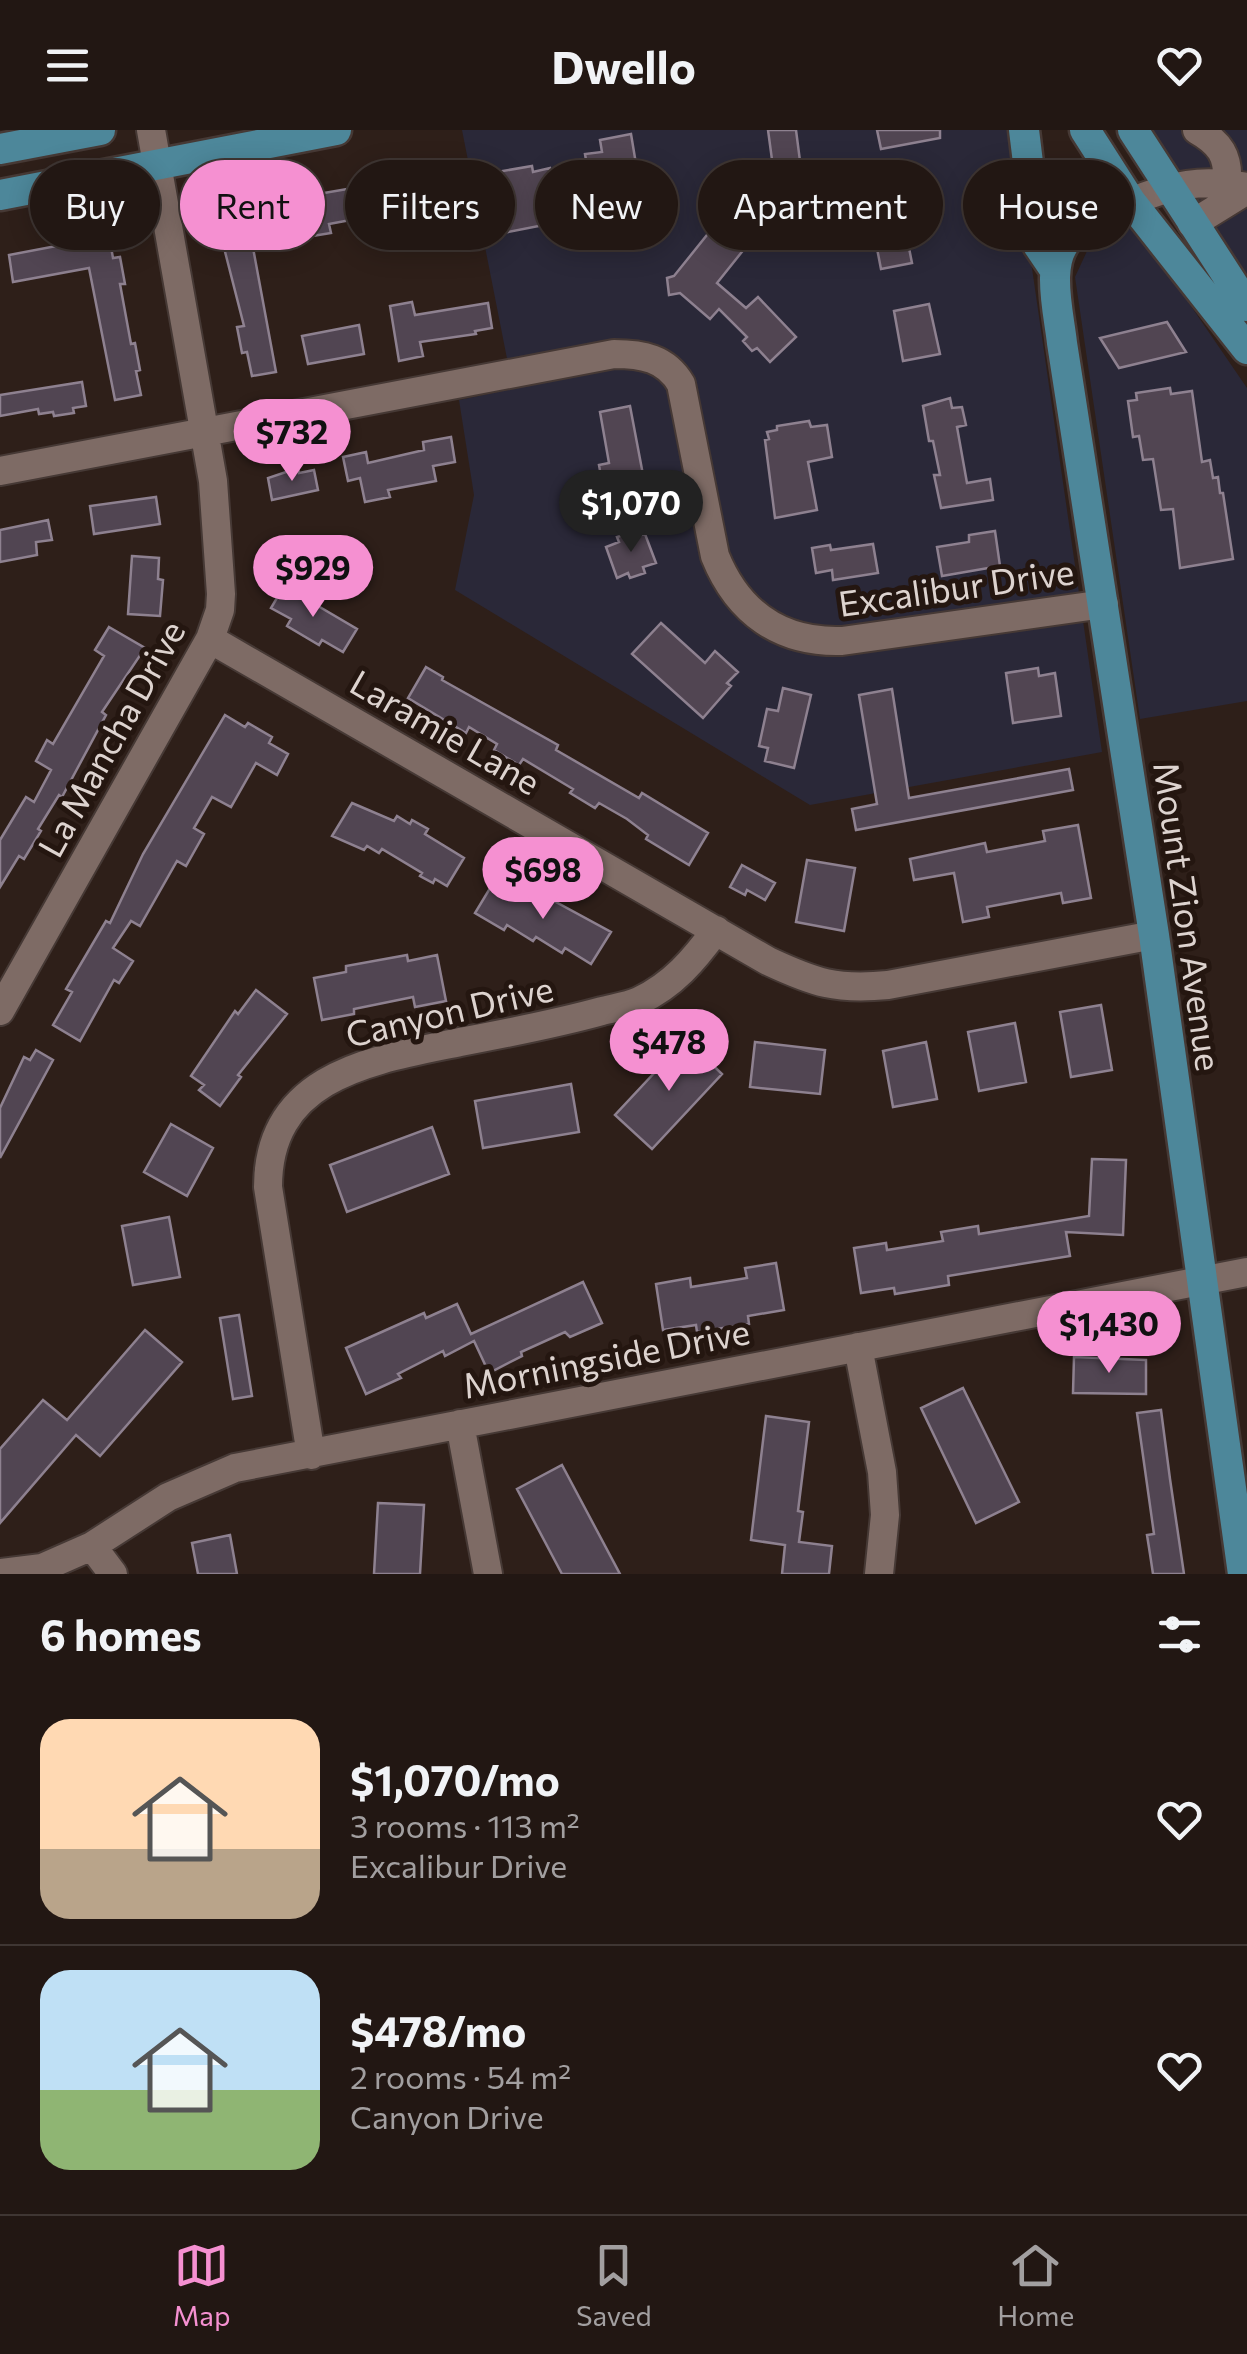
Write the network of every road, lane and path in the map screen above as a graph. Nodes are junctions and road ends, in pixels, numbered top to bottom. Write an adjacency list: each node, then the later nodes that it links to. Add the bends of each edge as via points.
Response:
1 (100, 130): 8 (main road)
2 (151, 130): 9 (street, La Mancha Drive)
3 (336, 130): 11 (main road)
4 (1024, 130): 21 (main road, Mount Zion Avenue, via 1038,244)
5 (1085, 130): 10 (main road)
6 (1133, 130): 13 (main road)
7 (1197, 130): 14 (street, via 1214,139)
8 (0, 149)
9 (156, 160)
10 (1104, 160)
11 (160, 164)
12 (160, 181): 24 (street, La Mancha Drive)
13 (1168, 186): 14 (street); 17 (street); 19 (main road)
14 (1240, 187): 19 (street)
15 (30, 190): 16 (main road)
16 (0, 196)
17 (1134, 201)
18 (1134, 206): 23 (main road)
19 (1192, 224): 22 (main road)
20 (1060, 250): 21 (main road)
21 (1055, 270): 26 (main road, Mount Zion Avenue)
22 (1247, 306)
23 (1247, 349)
24 (206, 432): 25 (street, Excalibur Drive); 26 (street, Excalibur Drive, via 614,354 646,356 673,371 680,384 719,566 745,605 778,629 799,639 842,641); 27 (street, La Mancha Drive, via 221,594)
25 (0, 471)
26 (1104, 604): 29 (main road, Mount Zion Avenue)
27 (210, 639): 28 (street, Laramie Lane); 30 (street, La Mancha Drive)
28 (716, 930): 29 (street, Laramie Lane, via 809,980 848,988); 35 (street, Canyon Drive, via 687,970 638,1002 360,1064 317,1088 285,1121 271,1151 268,1186)
29 (1154, 935): 32 (main road, Mount Zion Avenue)
30 (0, 1011)
31 (1247, 1272): 32 (street, Morningside Drive)
32 (1204, 1280): 33 (street, Morningside Drive); 41 (main road, Mount Zion Avenue)
33 (858, 1347): 34 (street, Morningside Drive); 40 (street, via 882,1472)
34 (460, 1424): 35 (street, Morningside Drive); 39 (street)
35 (311, 1454): 36 (street, Morningside Drive, via 235,1468 168,1497)
36 (92, 1546): 37 (street, Morningside Drive, via 42,1568); 38 (street)
37 (0, 1574)
38 (113, 1574)
39 (488, 1574)
40 (880, 1574)
41 (1243, 1574)

